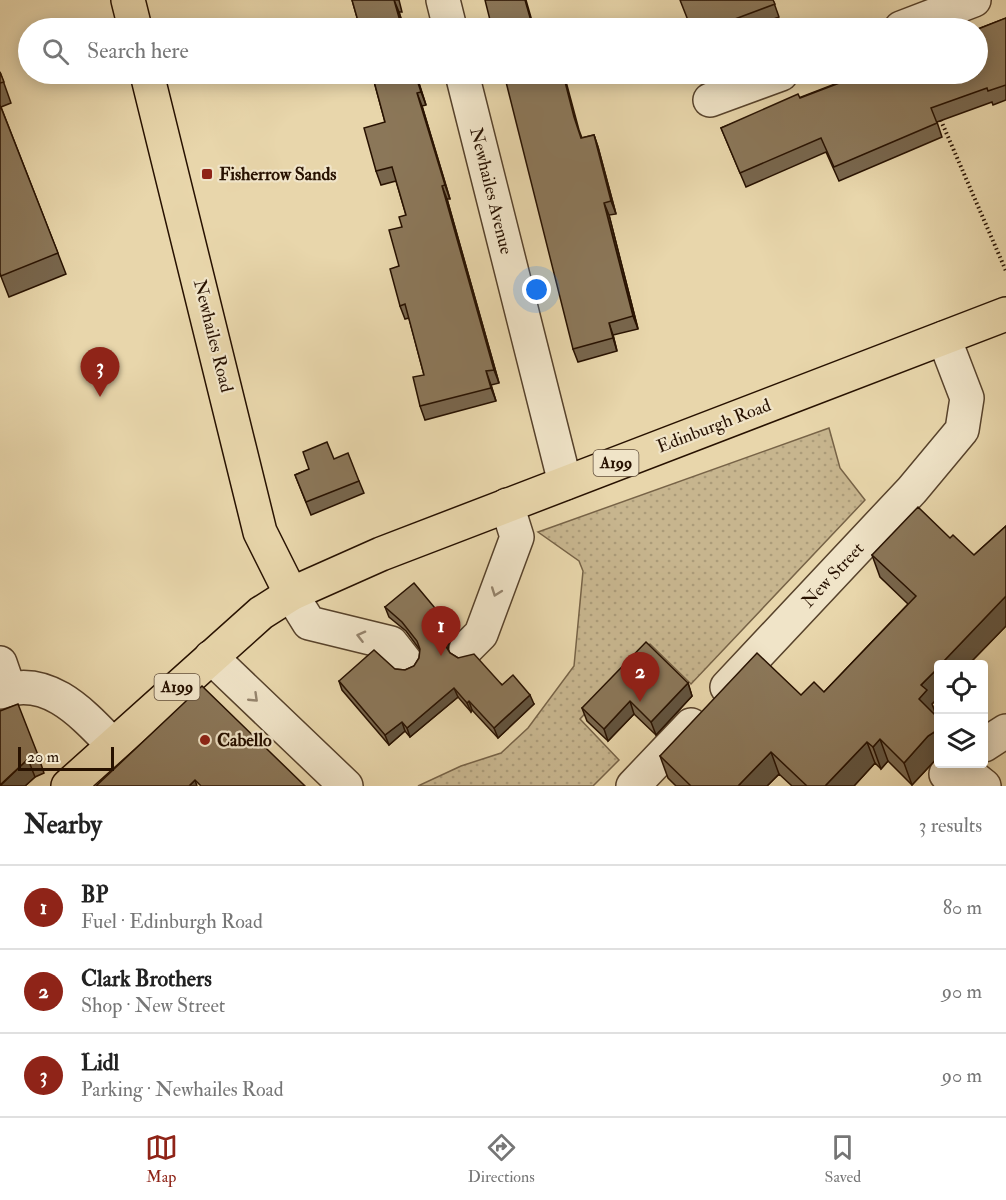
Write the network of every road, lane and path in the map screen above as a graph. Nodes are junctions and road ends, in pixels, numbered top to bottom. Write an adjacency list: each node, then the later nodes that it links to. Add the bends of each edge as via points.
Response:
1 (128, 0): 5 (main road)
2 (443, 0): 6 (street)
3 (974, 0): 4 (street)
4 (934, 7): 7 (street)
5 (132, 18)
6 (448, 18)
7 (917, 18)
8 (149, 84): 18 (main road, Newhailes Road, via 260,532)
9 (465, 84): 16 (street, Newhailes Avenue)
10 (754, 84): 11 (street)
11 (711, 100)
12 (935, 106): 13 (path)
13 (1006, 271)
14 (1006, 314): 15 (main road, Edinburgh Road / A199)
15 (944, 338): 16 (main road, Edinburgh Road / A199); 29 (street, New Street, via 967,398 962,430 912,490)
16 (565, 483): 17 (main road, Edinburgh Road / A199)
17 (507, 505): 18 (main road, Edinburgh Road / A199); 19 (street, one-way to 19, via 516,537 481,634)
18 (291, 594): 20 (main road, A199, via 261,613); 21 (street, one-way to 18, via 391,643 309,623)
19 (466, 649)
20 (211, 657): 25 (main road, A199); 28 (street, one-way to 28)
21 (405, 661)
22 (3, 681): 25 (street, via 37,687 63,699)
23 (1006, 731): 24 (street)
24 (988, 742)
25 (112, 744): 27 (main road, A199)
26 (947, 775): 30 (street, via 969,774)
27 (68, 786)
28 (346, 786)
29 (633, 786)
30 (984, 786)

